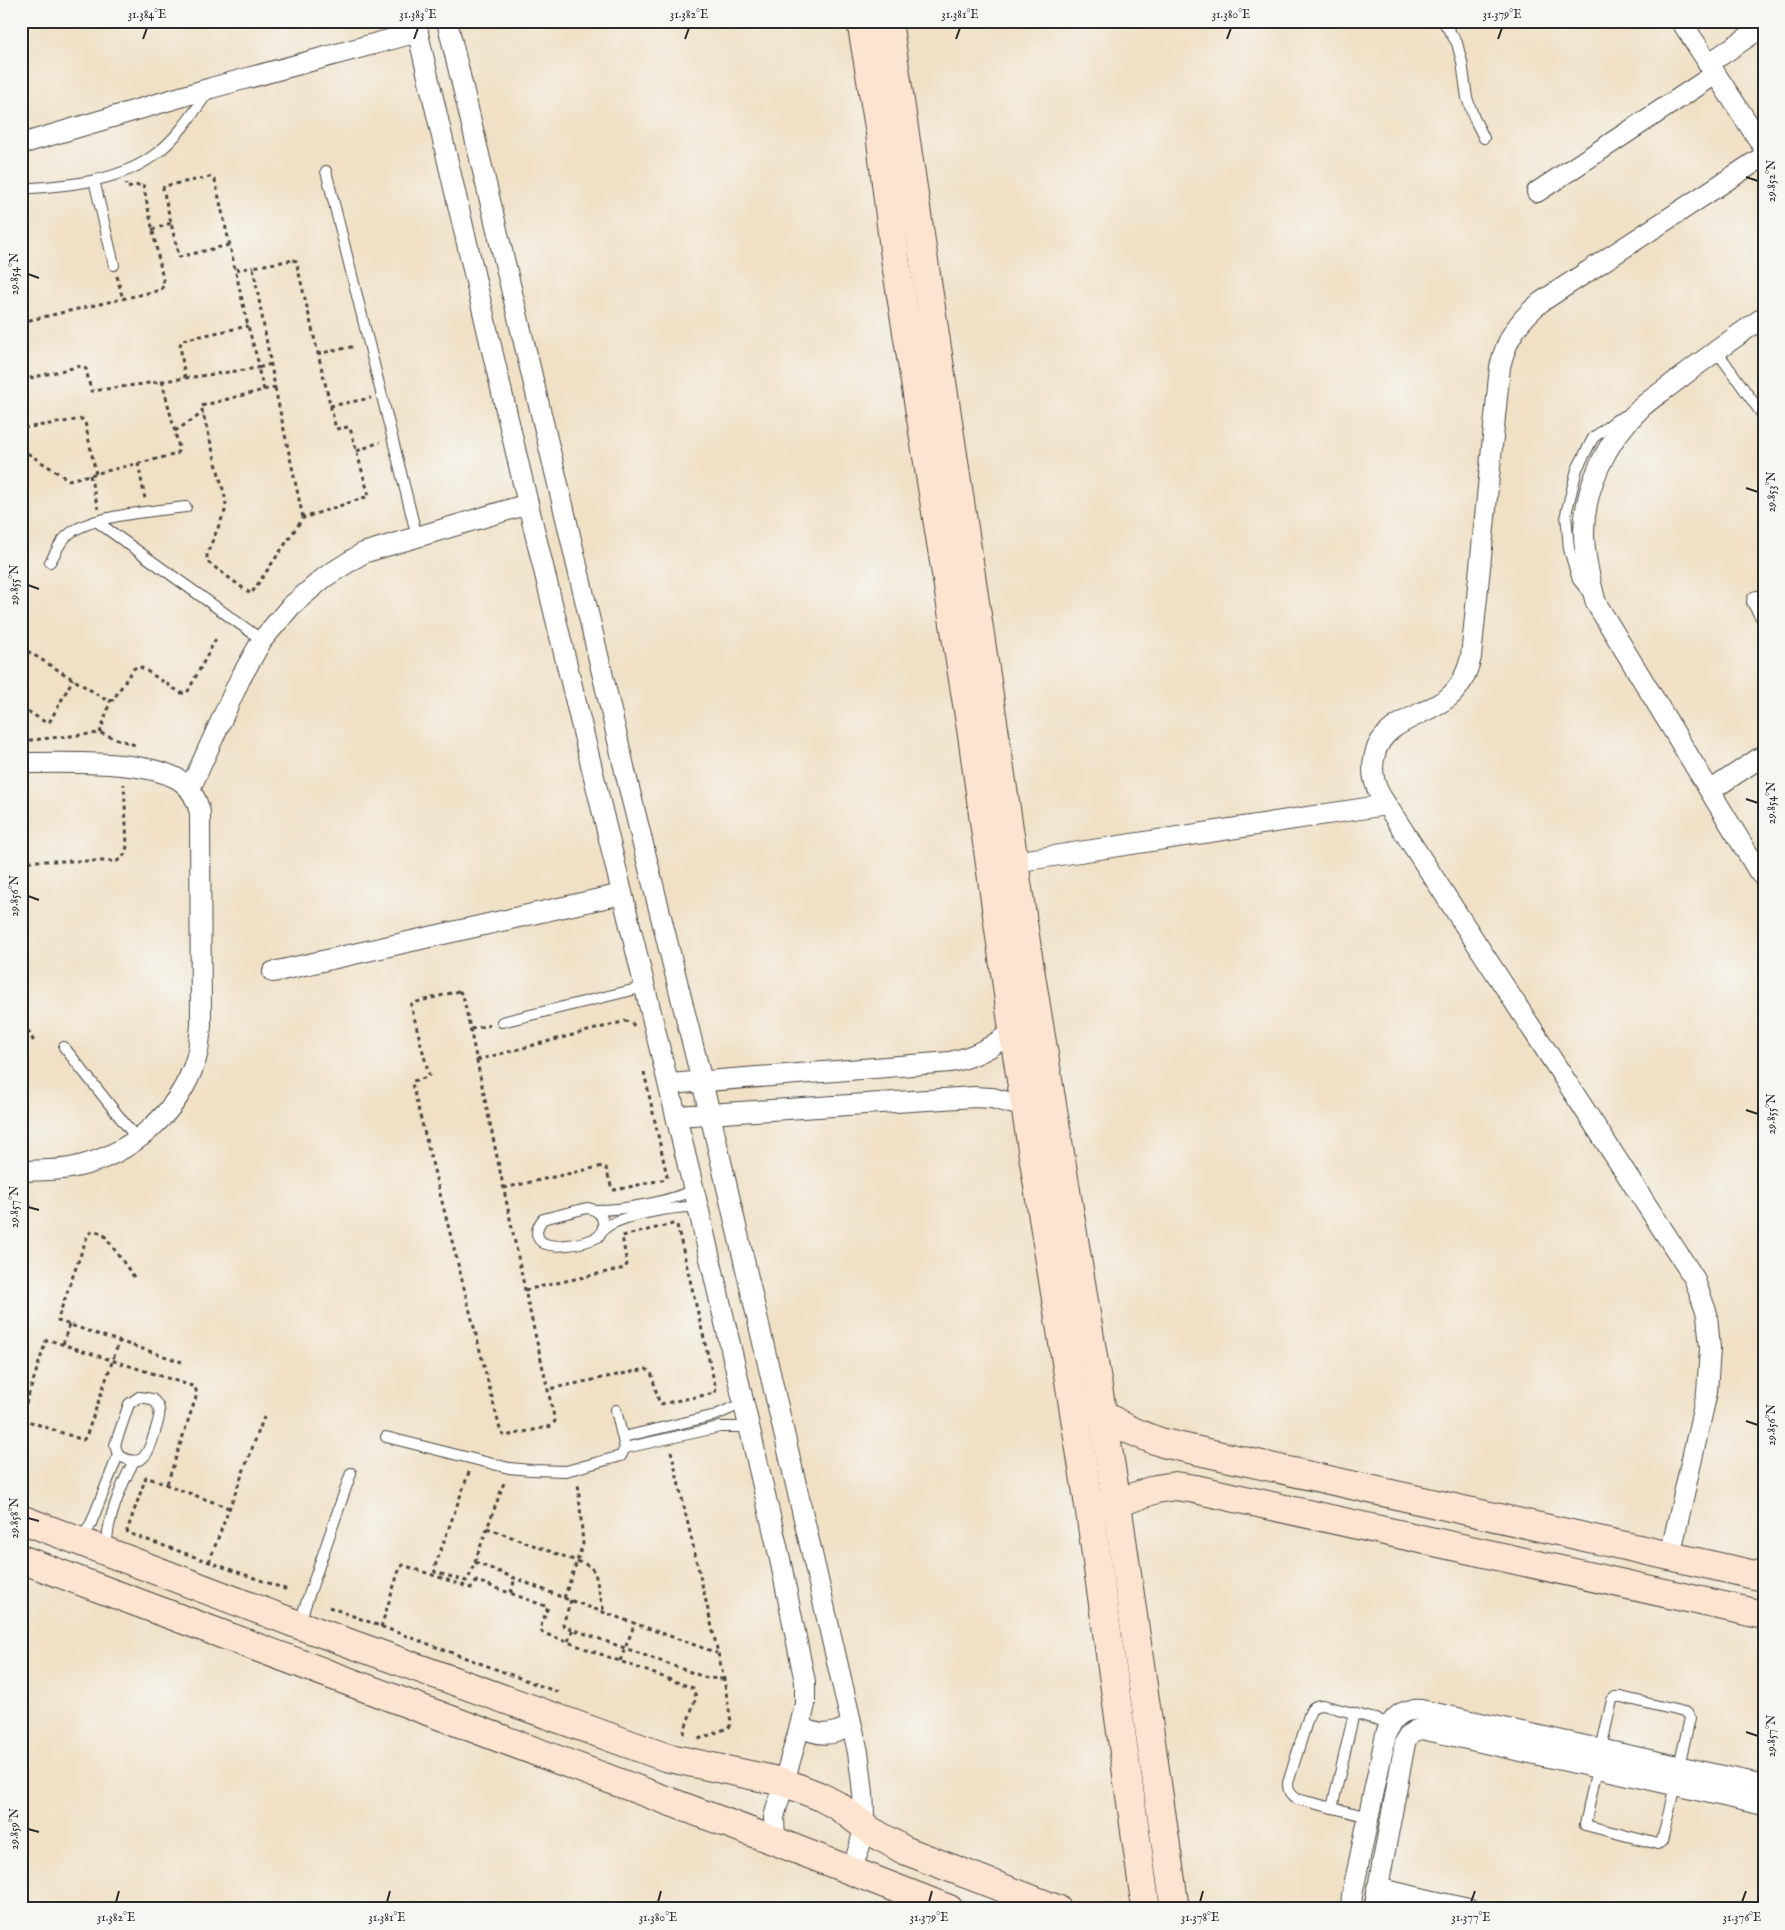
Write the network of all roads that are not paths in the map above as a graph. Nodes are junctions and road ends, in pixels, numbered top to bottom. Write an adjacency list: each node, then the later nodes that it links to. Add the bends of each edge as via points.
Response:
1 (447, 21): 42 (street, via 628,788)
2 (862, 21): 37 (street, via 895,258 972,735)
3 (888, 21): 33 (street)
4 (1443, 21): 10 (lane, via 1456,43 1467,98)
5 (1681, 21): 8 (street)
6 (1764, 26): 8 (street)
7 (417, 27): 9 (street); 22 (street)
8 (1711, 70): 12 (street); 17 (street)
9 (211, 88): 11 (street); 15 (lane, via 157,153 123,171)
10 (1484, 138)
11 (21, 144)
12 (1764, 148)
13 (1764, 156): 32 (street, via 1541,302 1528,312 1510,337 1500,368 1468,669 1448,697 1399,724 1382,740 1376,750 1372,773)
14 (326, 171): 25 (lane)
15 (94, 180): 16 (lane); 18 (lane)
16 (21, 189)
17 (1537, 192)
18 (114, 265)
19 (1764, 317): 20 (street)
20 (1716, 350): 21 (lane); 31 (street, via 1639,410 1616,436 1599,466 1588,500 1584,534 1587,569 1596,603)
21 (1764, 417)
22 (528, 504): 25 (street); 35 (street)
23 (186, 507): 24 (lane)
24 (98, 520): 26 (lane, via 73,530 64,538); 27 (lane)
25 (417, 537): 27 (street, via 363,553 325,577 291,606)
26 (50, 562)
27 (262, 640): 30 (street, via 240,679)
28 (1764, 755): 31 (street)
29 (21, 764): 30 (street, via 104,763 133,767 172,776)
30 (190, 789): 47 (street, via 200,813 201,1025 196,1058 183,1090 163,1117)
31 (1710, 791): 34 (street)
32 (1386, 805): 33 (street); 68 (street, via 1694,1278 1707,1314 1710,1349 1707,1392)
33 (1014, 862): 37 (street)
34 (1764, 876)
35 (622, 894): 36 (street); 38 (street)
36 (273, 972)
37 (1018, 972): 40 (street); 55 (street)
38 (645, 987): 39 (lane); 43 (street)
39 (502, 1022)
40 (1013, 1030): 42 (street, via 978,1054 950,1062); 44 (street)
41 (64, 1047): 47 (lane)
42 (702, 1081): 43 (street); 45 (street)
43 (669, 1084): 46 (street)
44 (1026, 1106): 45 (street, via 974,1097); 52 (street)
45 (710, 1114): 46 (street); 75 (street)
46 (676, 1116): 49 (street)
47 (138, 1139): 48 (street, via 96,1162 72,1168)
48 (21, 1171)
49 (696, 1198): 50 (lane, via 673,1197 615,1210); 51 (lane, via 673,1208 619,1220); 53 (street)
50 (596, 1210): 51 (lane, via 603,1219); 51 (lane, via 587,1208 549,1216 539,1224 538,1237 542,1243 554,1247 594,1239)
51 (603, 1230)
52 (1070, 1393): 55 (street, via 1081,1396); 64 (street)
53 (743, 1403): 56 (street); 58 (lane, via 716,1415)
54 (616, 1410): 58 (lane)
55 (1102, 1414): 63 (street); 68 (street, via 1142,1436 1163,1443)
56 (748, 1427): 59 (lane, via 720,1427); 76 (street, via 806,1682)
57 (386, 1437): 59 (lane, via 509,1468 548,1472 576,1469 618,1458)
58 (623, 1437): 59 (lane)
59 (625, 1448)
60 (118, 1455): 61 (lane); 61 (lane, via 115,1445 129,1404 139,1397 152,1399 160,1410 160,1416 148,1452 142,1459); 66 (lane, via 90,1526)
61 (134, 1461): 67 (lane, via 108,1525)
62 (350, 1473): 72 (lane)
63 (1117, 1504): 64 (street); 71 (street, via 1156,1489 1175,1486 1195,1489); 92 (street)
64 (1090, 1512): 91 (street)
65 (21, 1519): 66 (street)
66 (78, 1541): 67 (street)
67 (108, 1554): 72 (street)
68 (1670, 1556): 70 (street)
69 (21, 1559): 86 (street)
70 (1764, 1577)
71 (1764, 1616)
72 (299, 1625): 80 (street, via 665,1758)
73 (1354, 1713): 74 (lane); 83 (lane); 83 (lane, via 1323,1705 1311,1709 1288,1782 1288,1789 1297,1799)
74 (1390, 1723): 77 (street); 78 (street, via 1406,1711 1421,1710); 84 (street)
75 (851, 1725): 76 (street, via 831,1734 810,1732); 85 (street, via 858,1752)
76 (800, 1726): 80 (street)
77 (1407, 1738): 78 (street, via 1412,1732 1422,1730); 88 (street)
78 (1599, 1759): 79 (street); 79 (lane, via 1612,1700 1621,1697 1688,1713 1690,1718); 79 (lane, via 1585,1825 1658,1844 1662,1841)
79 (1677, 1776): 81 (street); 82 (street)
80 (783, 1782): 85 (street, via 838,1806); 86 (street, via 774,1817)
81 (1764, 1784)
82 (1764, 1805)
83 (1332, 1808): 84 (lane)
84 (1368, 1817): 93 (street)
85 (864, 1826): 87 (street, via 860,1849); 90 (street, via 904,1850)
86 (775, 1841): 87 (street)
87 (849, 1871): 89 (street)
88 (1377, 1903): 94 (street)
89 (949, 1909)
90 (1057, 1909)
91 (1146, 1909)
92 (1175, 1909)
93 (1351, 1909)
94 (1468, 1909)

